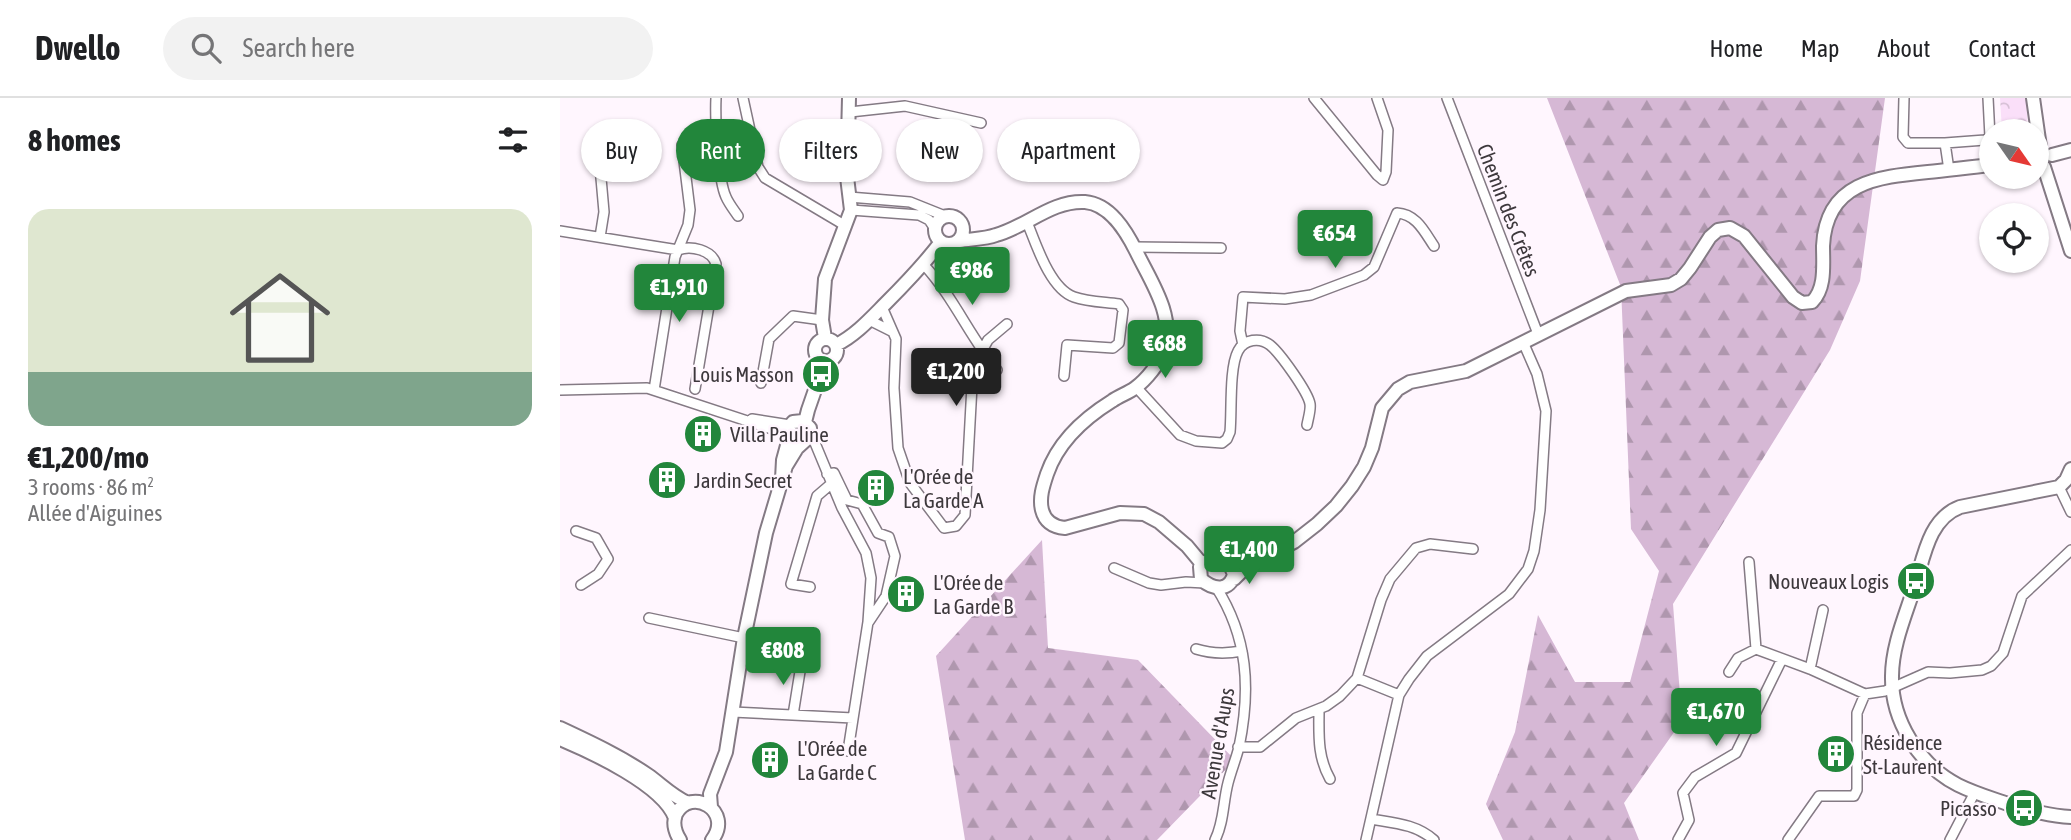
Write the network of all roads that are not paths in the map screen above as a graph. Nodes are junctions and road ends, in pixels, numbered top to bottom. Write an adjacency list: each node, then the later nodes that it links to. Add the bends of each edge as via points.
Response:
1 (716, 98): 25 (street, via 722,185)
2 (743, 98): 29 (street, via 758,167 765,178)
3 (849, 98): 11 (street)
4 (1308, 98): 10 (street)
5 (1377, 98): 10 (street, via 1388,130 1383,180)
6 (1447, 98): 47 (street, Chemin des Crêtes)
7 (1904, 98): 14 (street, via 1903,137 1908,144)
8 (1988, 98): 14 (street, via 1990,137)
9 (2033, 98): 13 (street)
10 (1316, 101)
11 (850, 112): 12 (street, via 905,107); 24 (street)
12 (962, 119)
13 (2035, 119)
14 (1945, 143): 20 (street)
15 (2049, 149): 17 (street)
16 (2071, 150): 17 (street)
17 (2052, 155): 18 (street)
18 (2049, 162)
19 (1979, 167): 20 (street)
20 (1949, 170): 47 (street, via 1882,177 1849,191 1825,230 1821,288 1812,302 1802,303 1793,297 1744,236 1730,229 1718,230 1681,279 1671,285 1626,291)
21 (601, 182): 33 (street)
22 (687, 182): 39 (street, via 690,210)
23 (2049, 189): 40 (street)
24 (850, 203): 26 (street, via 910,202); 29 (street); 30 (street, via 919,215 929,219)
25 (738, 216)
26 (945, 216): 28 (street, via 955,217); 30 (street)
27 (1027, 222): 31 (street); 37 (street, via 1065,203 1086,202 1109,212); 54 (street, via 1060,287 1072,297 1119,304 1123,310 1119,343 1113,348 1067,345)
28 (963, 225): 31 (street); 34 (street)
29 (846, 226): 43 (street, via 825,279)
30 (935, 229): 35 (street)
31 (1008, 230): 34 (street)
32 (560, 231): 33 (street)
33 (600, 237): 39 (street)
34 (960, 241): 35 (street)
35 (941, 242): 41 (street)
36 (1434, 246): 50 (street, via 1412,217 1397,213 1378,260 1364,275 1311,295 1243,297)
37 (1134, 247): 38 (street); 56 (street, via 1163,305 1167,334 1157,365)
38 (1221, 248)
39 (678, 250): 57 (street, via 709,253 716,264); 59 (street)
40 (2071, 251)
41 (924, 265): 42 (street); 51 (street)
42 (882, 307): 44 (street); 46 (street)
43 (822, 320): 48 (street); 55 (street, via 793,316 769,339)
44 (869, 320): 46 (street); 48 (street, via 847,340)
45 (1006, 324): 51 (street)
46 (891, 331): 51 (street, via 896,339 898,448 909,483 944,528 956,526 965,515 973,368)
47 (1538, 334): 49 (street)
48 (831, 341): 52 (street, via 836,354); 52 (street, via 818,342 815,349)
49 (1523, 342): 72 (street, via 1466,370 1410,382 1398,389 1382,408 1364,467 1336,506 1294,541); 93 (street, via 1546,411 1540,510 1528,569 1509,594 1427,656)
50 (1242, 345): 56 (street, via 1232,381 1230,432 1222,443 1180,435); 60 (street, via 1260,340 1270,345 1310,404)
51 (982, 352): 53 (street)
52 (823, 360): 61 (street)
53 (997, 370)
54 (1064, 376)
55 (761, 383)
56 (1136, 387): 74 (street, via 1074,429 1059,446 1042,489 1045,519 1065,528 1120,513 1144,514 1187,546)
57 (695, 389)
58 (560, 390): 59 (street)
59 (654, 390): 61 (street)
60 (1307, 425)
61 (798, 433): 63 (street, via 818,450); 82 (street, via 783,460)
62 (2071, 469): 65 (street)
63 (827, 474): 64 (street); 81 (street, via 834,473 847,500 862,504 878,533 889,537 895,556 886,596)
64 (831, 484): 77 (street, via 817,496 792,584); 81 (street, via 866,553 871,578)
65 (2059, 487): 66 (street); 91 (street, via 1960,507 1946,514 1924,555 1895,650)
66 (2071, 512)
67 (576, 531): 76 (street, via 596,538 608,559 598,574)
68 (1473, 549): 90 (street, via 1430,544 1416,548 1390,579)
69 (2071, 550): 91 (street, via 2022,596 2003,653 1990,666 1928,672)
70 (1749, 562): 84 (street)
71 (1230, 565): 72 (street); 74 (street); 75 (street)
72 (1248, 565): 75 (street)
73 (1114, 568): 74 (street, via 1161,585)
74 (1207, 573): 75 (street, via 1222,588); 79 (street, Avenue d'Aups)
75 (1231, 582): 79 (street, Avenue d'Aups)
76 (581, 585)
77 (810, 587)
78 (1823, 610): 88 (street)
79 (1230, 611): 85 (street, Avenue d'Aups)
80 (649, 618): 82 (street)
81 (867, 624): 97 (street)
82 (744, 638): 95 (street)
83 (1196, 649): 85 (street, via 1226,654)
84 (1756, 649): 87 (street); 89 (street, via 1738,658)
85 (1242, 651): 100 (street, Avenue d'Aups, via 1246,679)
86 (779, 654): 96 (street, via 802,659)
87 (1782, 659): 88 (street); 115 (street, via 1736,753 1695,777 1683,793 1689,820)
88 (1810, 669): 92 (street)
89 (1729, 672)
90 (1357, 678): 93 (street); 94 (street)
91 (1892, 687): 92 (street); 104 (street, via 1903,726 1922,756 1942,775)
92 (1865, 694): 116 (street, via 1857,713 1854,796 1819,796)
93 (1399, 695): 109 (street)
94 (1319, 709): 100 (street, via 1296,718 1260,747); 102 (street, via 1318,744)
95 (733, 712): 96 (street); 103 (street, via 726,752)
96 (793, 715): 97 (street)
97 (852, 718): 101 (street)
98 (560, 728): 105 (street)
99 (560, 738): 108 (street, via 643,784 667,804)
100 (1238, 747): 112 (street, Avenue d'Aups)
101 (848, 751)
102 (1330, 779)
103 (713, 784): 105 (street); 106 (street)
104 (1975, 792): 107 (street, via 2040,813); 117 (street)
105 (692, 803): 106 (street); 108 (street)
106 (710, 807): 111 (street, via 718,821)
107 (2071, 817)
108 (675, 818): 110 (street)
109 (1371, 819): 113 (street); 114 (street, via 1416,828)
110 (679, 839)
111 (713, 839)
112 (1215, 840)
113 (1366, 840)
114 (1434, 840)
115 (1678, 840)
116 (1788, 840)
117 (1950, 840)

